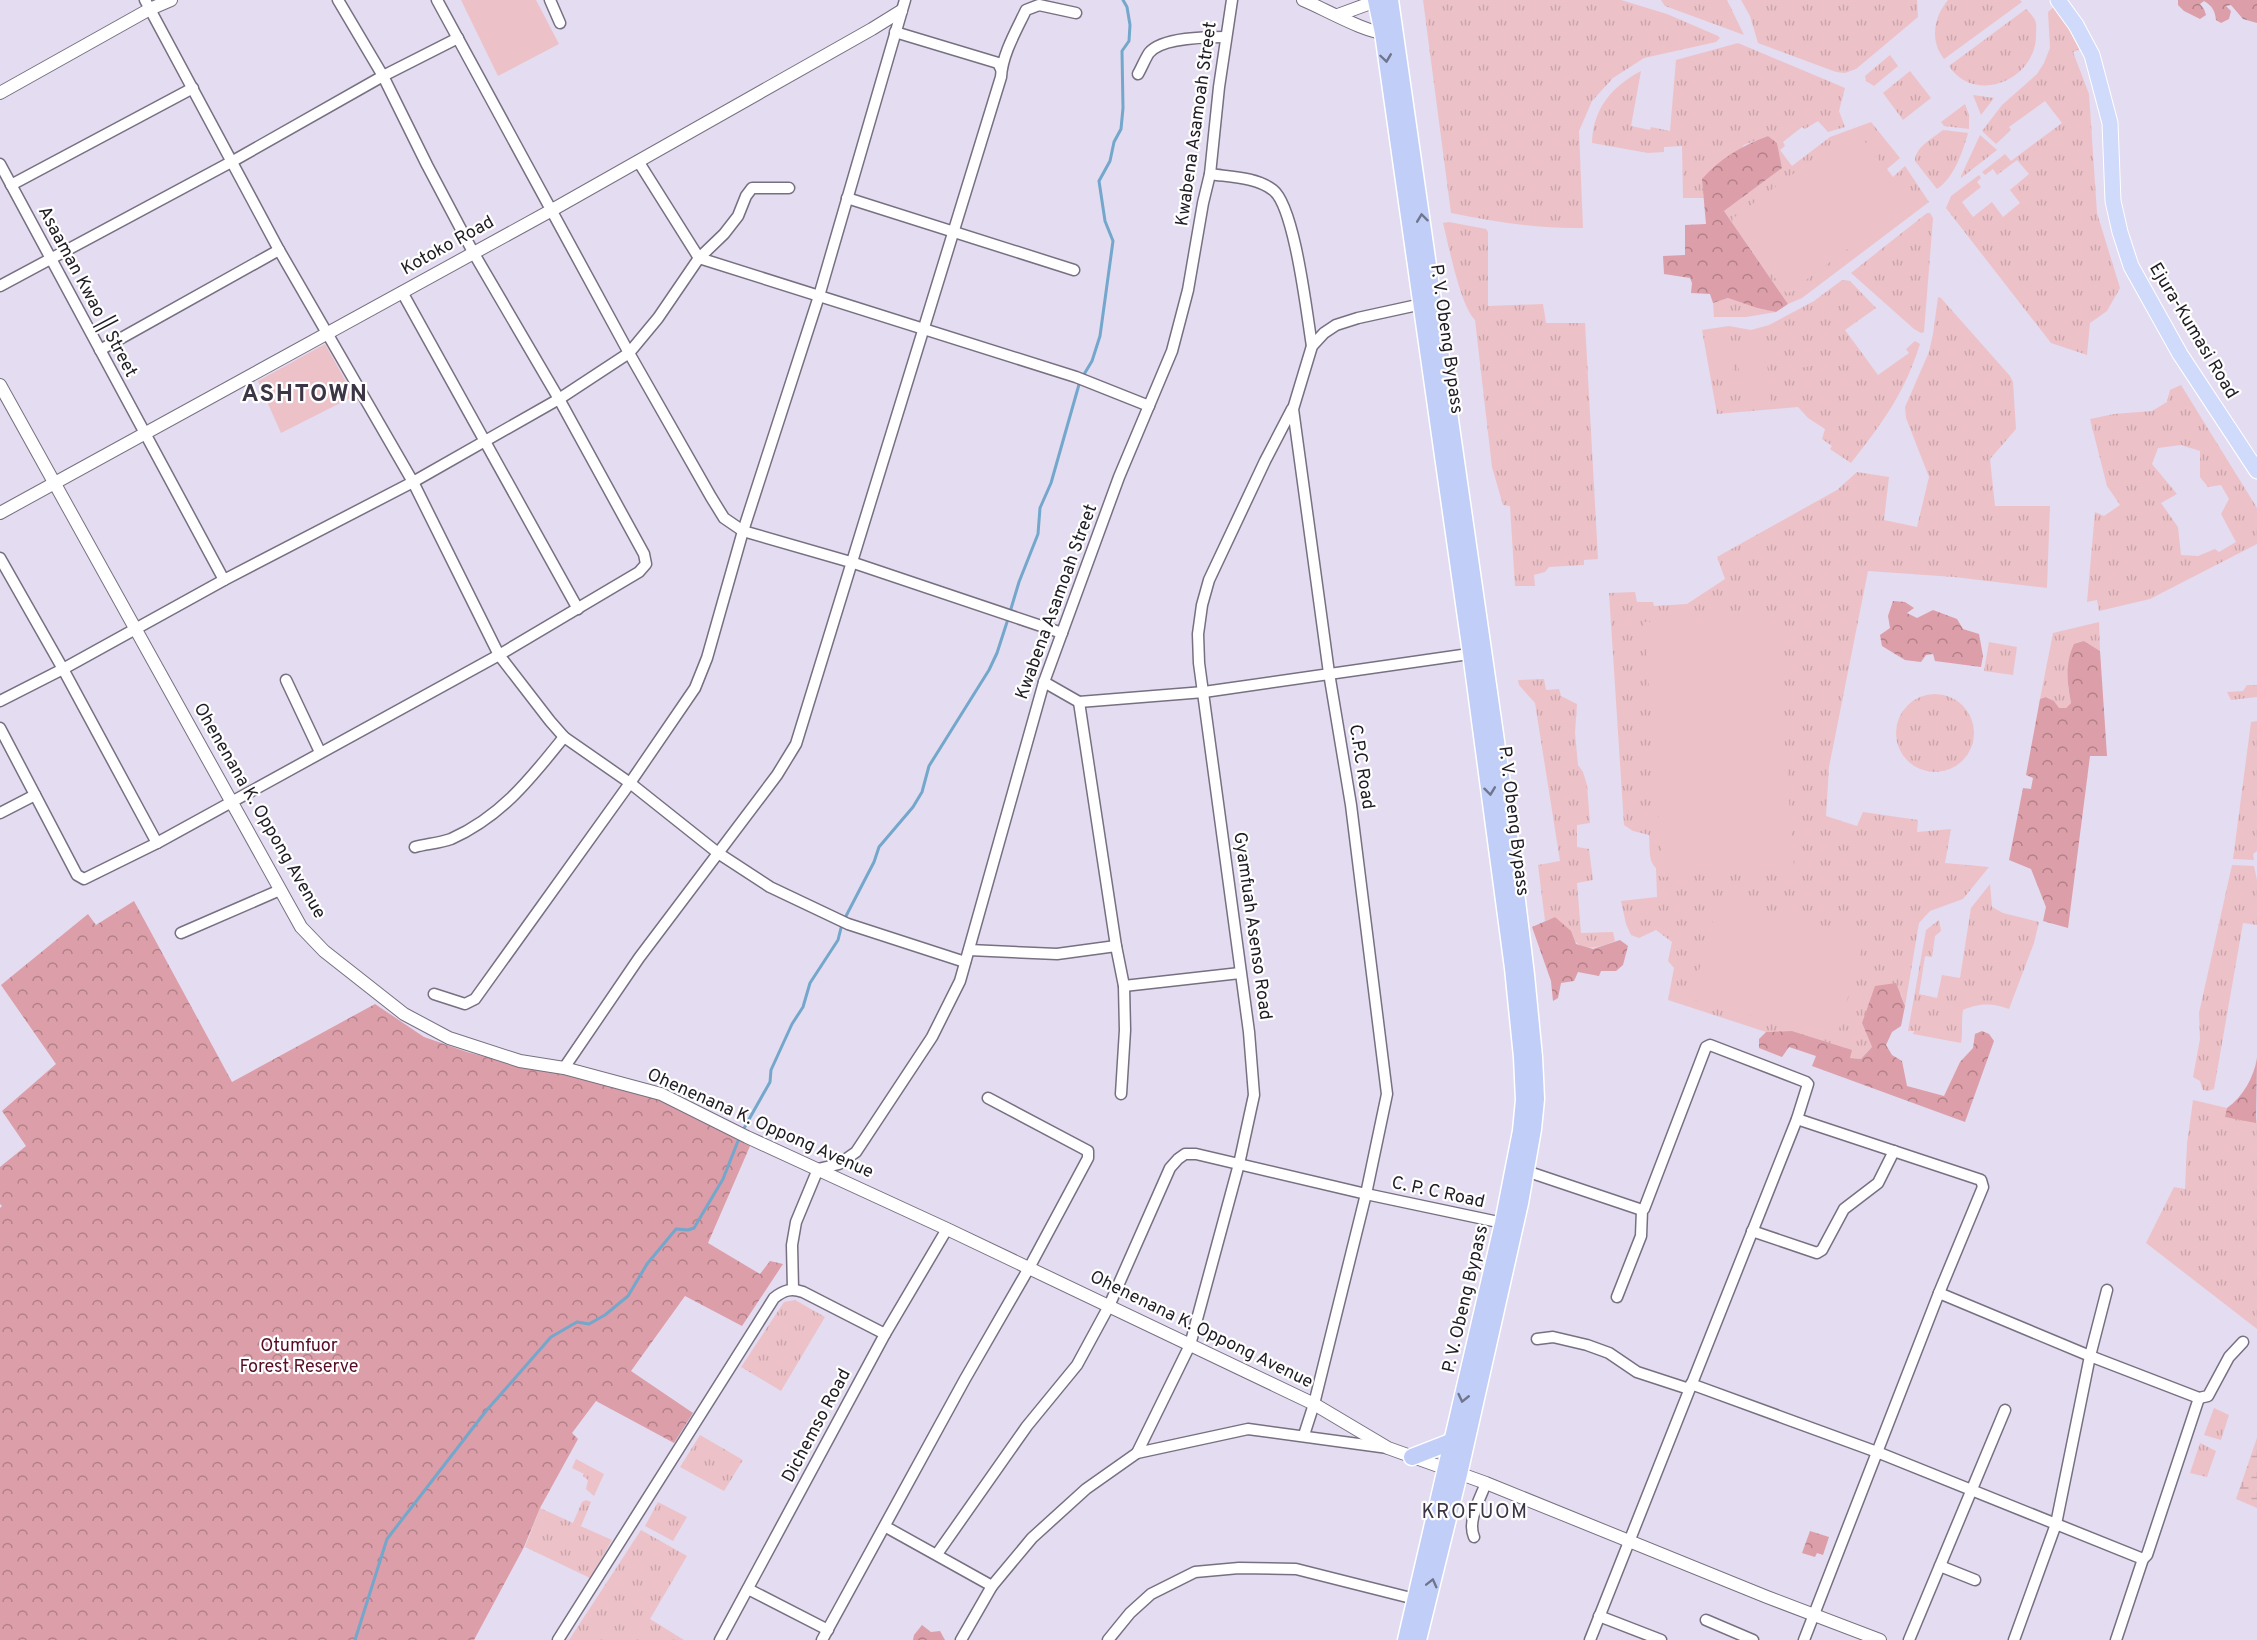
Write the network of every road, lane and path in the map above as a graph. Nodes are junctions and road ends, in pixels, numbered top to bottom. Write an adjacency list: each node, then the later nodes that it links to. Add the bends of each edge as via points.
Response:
1 (171, 0): 9 (street)
2 (338, 0): 20 (street)
3 (437, 0): 17 (street)
4 (550, 0): 13 (street)
5 (1232, 0): 16 (street, Kwabena Asamoah Street)
6 (1303, 0): 12 (street)
7 (2058, 0): 52 (main road, Ejura-Kumasi Road, via 2092,55 2110,123 2113,201 2131,266 2180,354)
8 (1383, 1): 12 (street); 15 (highway, P. V. Obeng Bypass)
9 (148, 4): 21 (street); 22 (street)
10 (903, 5): 14 (street); 24 (street, Kotoko Road, via 872,29)
11 (1076, 13): 18 (street, via 1039,5 1026,10)
12 (1338, 15): 15 (street, via 1354,24)
13 (560, 23)
14 (895, 32): 18 (street, via 998,63); 29 (street)
15 (1389, 33): 40 (highway, P. V. Obeng Bypass)
16 (1226, 37): 19 (street, via 1166,44 1150,51); 26 (street, Kwabena Asamoah Street)
17 (458, 39): 20 (street); 30 (street)
18 (1001, 69): 31 (street)
19 (1138, 74)
20 (383, 76): 23 (street); 33 (street)
21 (193, 88): 23 (street); 27 (street)
22 (0, 93)
23 (233, 161): 32 (street); 34 (street)
24 (638, 161): 30 (street, Kotoko Road); 35 (street)
25 (0, 164): 27 (street, Asaaman Kwao || Street)
26 (1210, 174): 43 (street, via 1254,181 1274,190 1284,207 1293,240); 48 (street, Kwabena Asamoah Street, via 1172,351)
27 (11, 184): 34 (street, Asaaman Kwao || Street)
28 (789, 188): 35 (street, via 752,188 738,216)
29 (847, 198): 31 (street); 39 (street)
30 (552, 210): 33 (street, Kotoko Road); 45 (street)
31 (953, 233): 36 (street); 41 (street)
32 (279, 250): 42 (street); 44 (street)
33 (474, 252): 38 (street, Kotoko Road); 47 (street)
34 (50, 258): 37 (street); 44 (street, Asaaman Kwao || Street)
35 (699, 258): 39 (street); 45 (street)
36 (1074, 270)
37 (0, 286)
38 (402, 292): 42 (street, Kotoko Road); 51 (street)
39 (819, 296): 41 (street); 56 (street)
40 (1428, 303): 43 (street, via 1336,325); 63 (highway, P. V. Obeng Bypass)
41 (925, 330): 48 (street, via 1076,377); 58 (street)
42 (326, 332): 50 (street, Kotoko Road); 54 (street)
43 (1312, 346): 49 (street, C.P.C Road)
44 (100, 350): 50 (street, Asaaman Kwao || Street)
45 (629, 353): 47 (street); 56 (street, via 717,508)
46 (0, 385): 53 (street, Ohenenana K. Oppong Avenue)
47 (559, 399): 51 (street); 60 (street, via 644,554 645,564 639,572)
48 (1149, 406): 62 (street, Kwabena Asamoah Street)
49 (1293, 409): 66 (street, C.P.C Road); 69 (street, via 1209,580 1198,634)
50 (145, 434): 53 (street, Kotoko Road); 59 (street, Asaaman Kwao || Street)
51 (485, 441): 54 (street); 60 (street)
52 (2257, 471)
53 (54, 482): 55 (street, Kotoko Road); 61 (street, Ohenenana K. Oppong Avenue)
54 (413, 482): 59 (street); 64 (street)
55 (0, 513)
56 (742, 531): 58 (street); 75 (street, via 695,688)
57 (0, 558): 65 (street)
58 (854, 563): 62 (street); 81 (street, via 796,744)
59 (224, 580): 61 (street)
60 (578, 609): 64 (street)
61 (136, 629): 65 (street); 77 (street, Ohenenana K. Oppong Avenue)
62 (1062, 633): 68 (street, Kwabena Asamoah Street)
63 (1477, 653): 66 (street); 97 (highway, P. V. Obeng Bypass, via 1507,818 1534,1057 1536,1099); 100 (highway, P. V. Obeng Bypass, one-way to 100, via 1522,1057 1523,1116)
64 (499, 655): 73 (street); 74 (street)
65 (63, 669): 70 (street); 79 (street)
66 (1329, 673): 69 (street); 98 (street, C.P.C Road, via 1351,805 1387,1094)
67 (286, 680): 74 (street)
68 (1044, 682): 71 (street); 85 (street, Kwabena Asamoah Street)
69 (1204, 692): 71 (street); 87 (street, Gyamfuah Asenso Road)
70 (0, 701)
71 (1079, 702): 84 (street)
72 (0, 728): 76 (street)
73 (564, 737): 75 (street); 80 (street, via 524,788 498,812 450,840)
74 (320, 752): 77 (street)
75 (630, 783): 81 (street); 89 (street, via 476,999 465,1004)
76 (35, 795): 78 (street); 79 (street, via 80,879)
77 (231, 801): 79 (street); 82 (street, Ohenenana K. Oppong Avenue)
78 (0, 813)
79 (157, 843)
80 (415, 847)
81 (718, 853): 86 (street, via 770,887 836,919); 90 (street, via 639,958)
82 (280, 890): 83 (street); 90 (street, Ohenenana K. Oppong Avenue, via 301,927 324,951 423,1026 520,1061)
83 (181, 933)
84 (1116, 946): 85 (street, via 1057,954); 88 (street)
85 (969, 950): 86 (street, Kwabena Asamoah Street)
86 (965, 962): 96 (street, Kwabena Asamoah Street, via 960,981 932,1037 856,1152 839,1164)
87 (1240, 973): 88 (street); 95 (street, Gyamfuah Asenso Road, via 1254,1095)
88 (1124, 986): 91 (street)
89 (434, 994)
90 (564, 1068): 96 (street, Ohenenana K. Oppong Avenue, via 661,1094)
91 (1121, 1094)
92 (988, 1098): 103 (street, via 1088,1151 1088,1158)
93 (1797, 1119): 94 (street); 99 (street, via 1806,1082 1708,1045); 102 (street)
94 (1894, 1151): 102 (street, via 1878,1183 1844,1209 1818,1253); 106 (street, via 1983,1183)
95 (1239, 1164): 98 (street, C. P. C Road); 108 (street, C. P. C Road, via 1196,1154 1178,1159 1165,1178); 112 (street, Gyamfuah Asenso Road)
96 (818, 1169): 101 (street, Ohenenana K. Oppong Avenue); 104 (street, via 796,1222)
97 (1526, 1171): 99 (street); 124 (highway, P. V. Obeng Bypass)
98 (1366, 1194): 100 (street, C. P. C Road); 116 (street, C.P.C Road)
99 (1641, 1210): 107 (street, via 1641,1236)
100 (1503, 1223): 119 (highway, P. V. Obeng Bypass, one-way to 119)
101 (948, 1229): 103 (street, Ohenenana K. Oppong Avenue); 109 (street, Dichemso Road)
102 (1752, 1231): 114 (street)
103 (1029, 1268): 108 (street, Ohenenana K. Oppong Avenue); 128 (street)
104 (793, 1289): 109 (street); 143 (street, via 774,1298)
105 (2107, 1290): 113 (street)
106 (1939, 1293): 113 (street); 121 (street)
107 (1617, 1297)
108 (1109, 1306): 112 (street, Ohenenana K. Oppong Avenue); 131 (street, C. P. C Road, via 1077,1365 1027,1426)
109 (885, 1334): 136 (street, Dichemso Road)
110 (1537, 1339): 114 (street, via 1553,1337 1587,1345 1609,1353 1637,1372)
111 (2243, 1342): 115 (street, via 2229,1357 2208,1396)
112 (1190, 1345): 116 (street, Ohenenana K. Oppong Avenue); 122 (street, Gyamfuah Asenso Road)
113 (2090, 1356): 115 (street); 127 (street)
114 (1690, 1387): 121 (street); 130 (street)
115 (2199, 1398): 132 (street)
116 (1314, 1404): 118 (street, C.P.C Road); 120 (street, Ohenenana K. Oppong Avenue)
117 (2005, 1410): 126 (street)
118 (1304, 1436): 120 (street); 122 (street, via 1248,1430)
119 (1453, 1442): 123 (highway); 124 (highway, P. V. Obeng Bypass)
120 (1388, 1448): 123 (street, Ohenenana K. Oppong Avenue)
121 (1876, 1452): 126 (street); 138 (street)
122 (1137, 1453): 135 (street, via 1086,1489 1032,1538)
123 (1412, 1457): 124 (street, Ohenenana K. Oppong Avenue)
124 (1453, 1471): 125 (street, Ohenenana K. Oppong Avenue); 137 (highway, P. V. Obeng Bypass); 142 (highway, P. V. Obeng Bypass, one-way to 124)
125 (1486, 1483): 129 (street, via 1473,1516); 130 (street, Ohenenana K. Oppong Avenue)
126 (1972, 1491): 127 (street); 133 (street)
127 (2056, 1524): 132 (street); 153 (street)
128 (886, 1527): 131 (street); 141 (street)
129 (1474, 1537)
130 (1629, 1541): 138 (street, Ohenenana K. Oppong Avenue); 139 (street)
131 (936, 1554): 135 (street)
132 (2143, 1559): 154 (street)
133 (1940, 1566): 134 (street); 152 (street)
134 (1975, 1580)
135 (992, 1586): 145 (street)
136 (748, 1589): 141 (street); 144 (street, Dichemso Road)
137 (1415, 1599): 142 (highway, P. V. Obeng Bypass); 146 (street, via 1296,1569 1195,1572 1151,1594)
138 (1814, 1615): 150 (street); 151 (street, Ohenenana K. Oppong Avenue)
139 (1599, 1617): 147 (street); 148 (street)
140 (1706, 1620): 149 (street)
141 (825, 1635)
142 (1417, 1639)
143 (558, 1640)
144 (720, 1640)
145 (961, 1640)
146 (1108, 1640)
147 (1590, 1640)
148 (1661, 1640)
149 (1753, 1640)
150 (1804, 1640)
151 (1880, 1640)
152 (1909, 1640)
153 (2014, 1640)
154 (2116, 1640)

